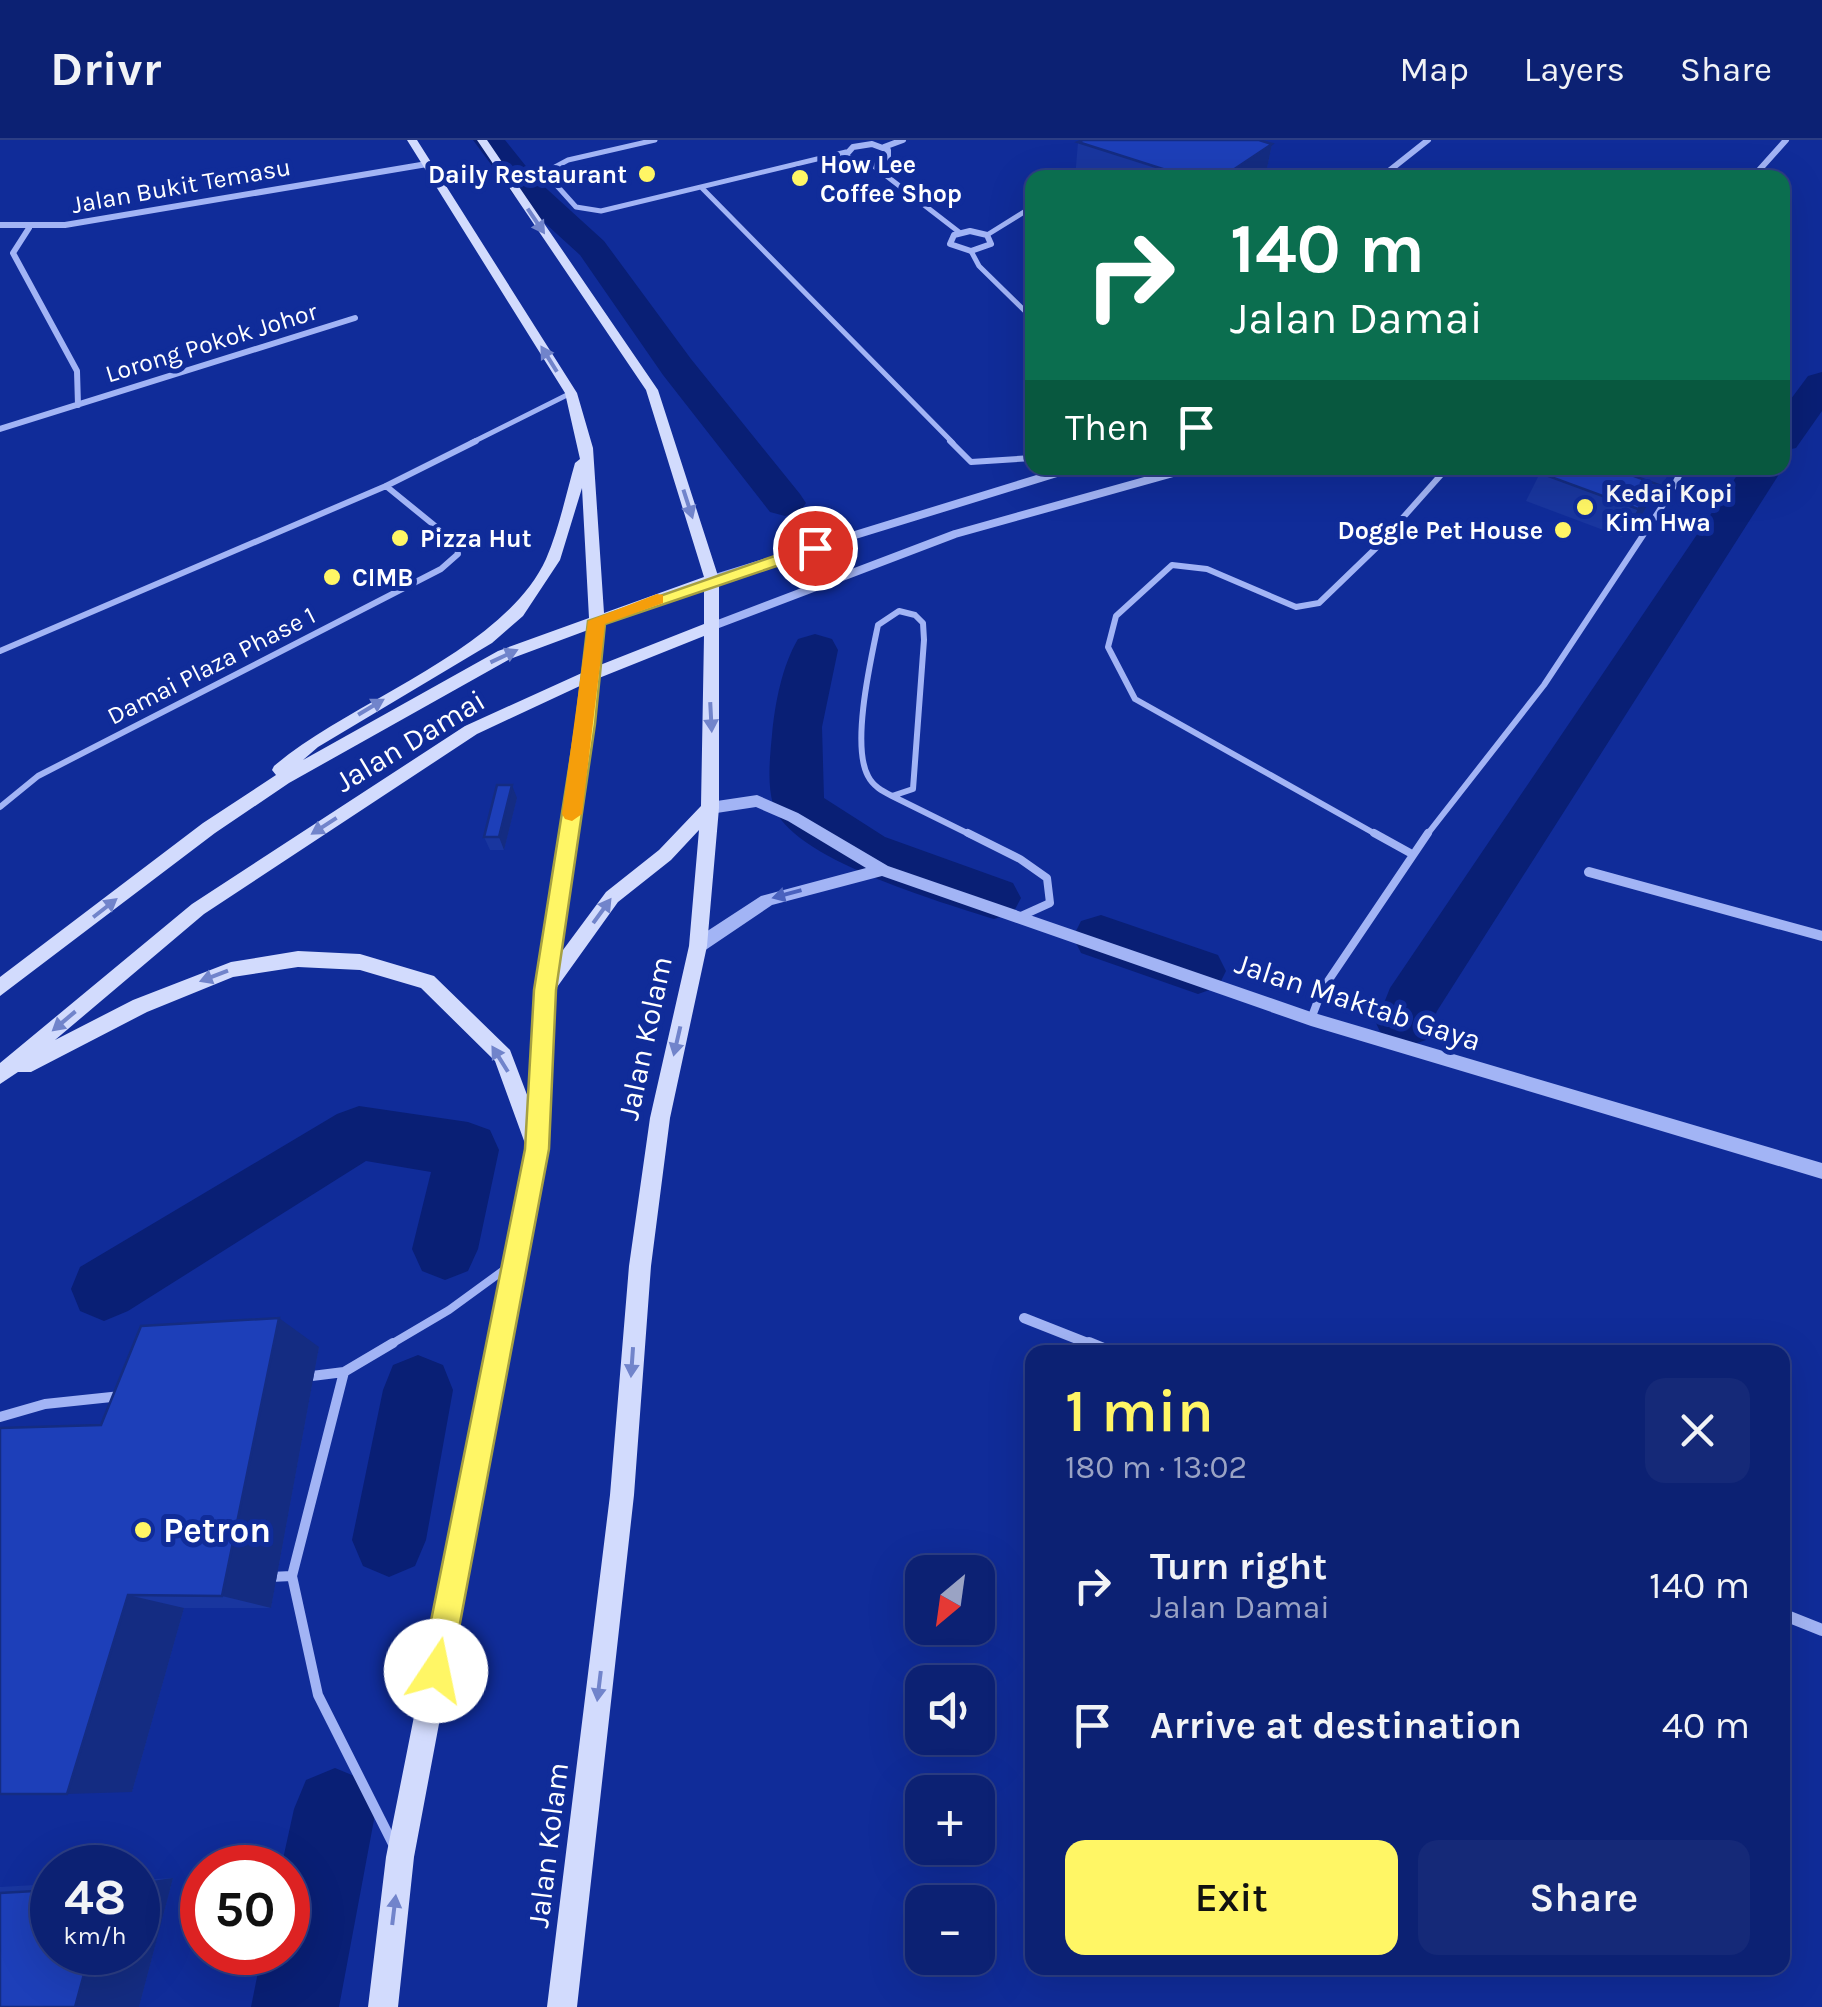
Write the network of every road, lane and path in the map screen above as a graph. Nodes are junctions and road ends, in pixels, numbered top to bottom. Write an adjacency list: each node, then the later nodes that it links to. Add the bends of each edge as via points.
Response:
1 (412, 140): 9 (main road)
2 (482, 140): 32 (main road, Jalan Kolam, one-way to 32, via 652,390)
3 (655, 140): 13 (lane, via 568,160 550,178 574,208 588,213)
4 (903, 140): 7 (street)
5 (1428, 140): 11 (street)
6 (1786, 140): 12 (street)
7 (884, 147): 8 (street, via 858,145); 10 (street, via 888,159)
8 (846, 152): 10 (street, via 851,161); 13 (lane)
9 (427, 164): 16 (street, Jalan Bukit Temasu); 22 (main road, one-way to 9)
10 (872, 164): 17 (lane)
11 (1390, 170)
12 (1759, 170)
13 (702, 188): 26 (lane, via 971,462)
14 (1025, 211): 18 (lane)
15 (0, 225): 16 (street, Jalan Bukit Temasu)
16 (29, 228): 23 (street, Lorong Pokok Johor, via 14,252 17,266 77,371)
17 (959, 232): 18 (street); 19 (street, via 950,244)
18 (987, 235): 19 (street, via 988,247)
19 (971, 252): 20 (lane)
20 (1025, 311)
21 (355, 318): 23 (street, Lorong Pokok Johor)
22 (571, 393): 25 (main road); 31 (lane)
23 (78, 404): 24 (street, Lorong Pokok Johor)
24 (0, 429)
25 (586, 448): 33 (main road); 40 (main road, one-way to 25, via 312,743 487,639 518,612 553,560)
26 (1025, 458)
27 (1049, 475): 32 (street, Jalan Damai)
28 (1166, 475): 34 (street, Jalan Damai, via 955,534)
29 (1441, 475): 41 (lane, via 1319,603 1296,607 1206,569 1172,565 1116,616 1108,648 1136,699)
30 (1679, 475): 41 (lane, via 1544,685)
31 (386, 486): 35 (lane); 38 (lane, Damai Plaza Phase 1, via 456,543 458,554 442,569 38,776)
32 (712, 579): 33 (main road, Jalan Damai); 34 (main road, Jalan Kolam)
33 (597, 621): 36 (main road); 40 (main road, Jalan Damai, one-way to 33, via 504,654)
34 (713, 626): 36 (main road, Jalan Damai); 39 (main road, Jalan Kolam, one-way to 39)
35 (0, 651)
36 (592, 677): 48 (main road); 50 (main road, Jalan Damai, one-way to 50, via 472,730 198,909)
37 (892, 796): 37 (lane, via 865,770 867,692 878,625 899,611 923,623 924,640 913,789); 44 (lane, via 1047,878 1050,903)
38 (0, 806)
39 (710, 808): 42 (street, Jalan Maktab Gaya, via 757,800); 46 (main road, Jalan Kolam); 48 (main road, one-way to 39, via 612,897)
40 (209, 828): 47 (main road, Jalan Damai, one-way to 40)
41 (1412, 854): 49 (lane, via 1322,990)
42 (882, 870): 44 (street, Jalan Maktab Gaya); 46 (street, one-way to 46, via 768,900)
43 (1589, 872): 45 (street)
44 (1019, 917): 49 (street, Jalan Maktab Gaya)
45 (1822, 936)
46 (698, 946): 66 (main road, Jalan Kolam, one-way to 66, via 660,1118 640,1266 622,1495)
47 (0, 988)
48 (545, 990): 51 (main road)
49 (1311, 1019): 52 (street, Jalan Maktab Gaya)
50 (0, 1076): 51 (main road, one-way to 50, via 503,1056 426,982 360,962 298,960 231,970 140,1006)
51 (537, 1149): 53 (main road)
52 (1822, 1171)
53 (516, 1262): 56 (lane); 64 (main road)
54 (1024, 1318): 55 (street)
55 (1093, 1345)
56 (344, 1372): 57 (lane); 60 (lane)
57 (288, 1378)
58 (139, 1394): 59 (lane, via 46,1404)
59 (0, 1417)
60 (292, 1576): 61 (lane); 64 (lane, via 318,1695)
61 (253, 1578)
62 (1790, 1617): 63 (street)
63 (1822, 1630)
64 (400, 1857): 65 (main road, one-way to 64)
65 (382, 2007)
66 (562, 2007)

